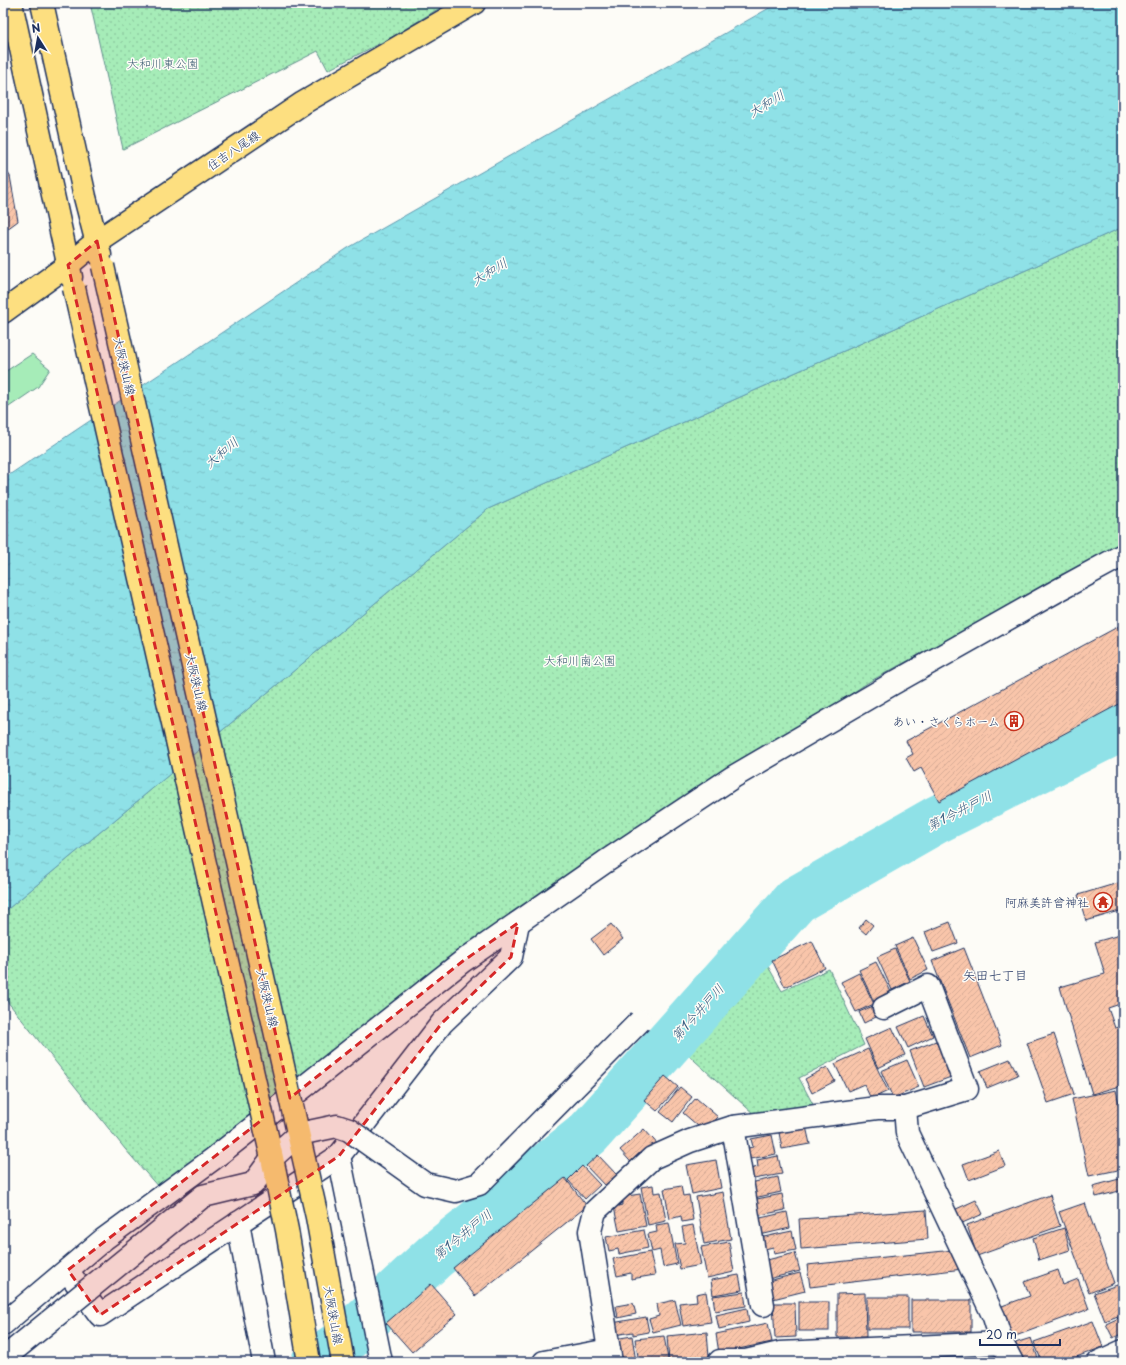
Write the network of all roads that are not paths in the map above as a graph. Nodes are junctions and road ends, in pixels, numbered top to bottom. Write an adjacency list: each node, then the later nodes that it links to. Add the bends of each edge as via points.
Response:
1 (11, 3): 5 (main road)
2 (42, 3): 4 (main road, 大阪狭山線)
3 (474, 3): 4 (main road, 住吉八尾線, via 303,103)
4 (97, 241): 5 (main road, 住吉八尾線); 13 (main road, 大阪狭山線, bridge)
5 (68, 265): 6 (main road, 住吉八尾線); 15 (main road, bridge)
6 (3, 312)
7 (1123, 555): 8 (street, via 898,680 732,777)
8 (518, 923): 14 (street, via 511,957 442,1023); 17 (street, via 463,961 219,1154 104,1239)
9 (884, 1008): 11 (street, via 928,986 967,1089)
10 (640, 1021): 13 (street, bridge, via 480,1184 456,1191 425,1184 349,1130 337,1126)
11 (905, 1108): 12 (street, via 877,1108); 20 (street, via 907,1133 994,1317)
12 (732, 1127): 18 (street); 22 (street, via 690,1141 652,1158 595,1211 590,1232)
13 (299, 1134): 15 (street, bridge); 26 (main road, 大阪狭山線, bridge, via 318,1217)
14 (339, 1156): 16 (street); 27 (street)
15 (272, 1158): 23 (street, bridge, via 253,1184 203,1196); 25 (main road, bridge)
16 (238, 1224): 17 (street, via 100,1315); 24 (street)
17 (68, 1270): 19 (street)
18 (763, 1305)
19 (3, 1324)
20 (1002, 1343): 30 (street, via 780,1353); 31 (street)
21 (1123, 1351): 32 (street)
22 (610, 1356): 28 (street)
23 (3, 1359)
24 (264, 1362)
25 (309, 1362)
26 (343, 1362)
27 (381, 1362)
28 (544, 1362)
29 (719, 1362): 30 (street)
30 (746, 1362)
31 (1012, 1362)
32 (1099, 1362)

